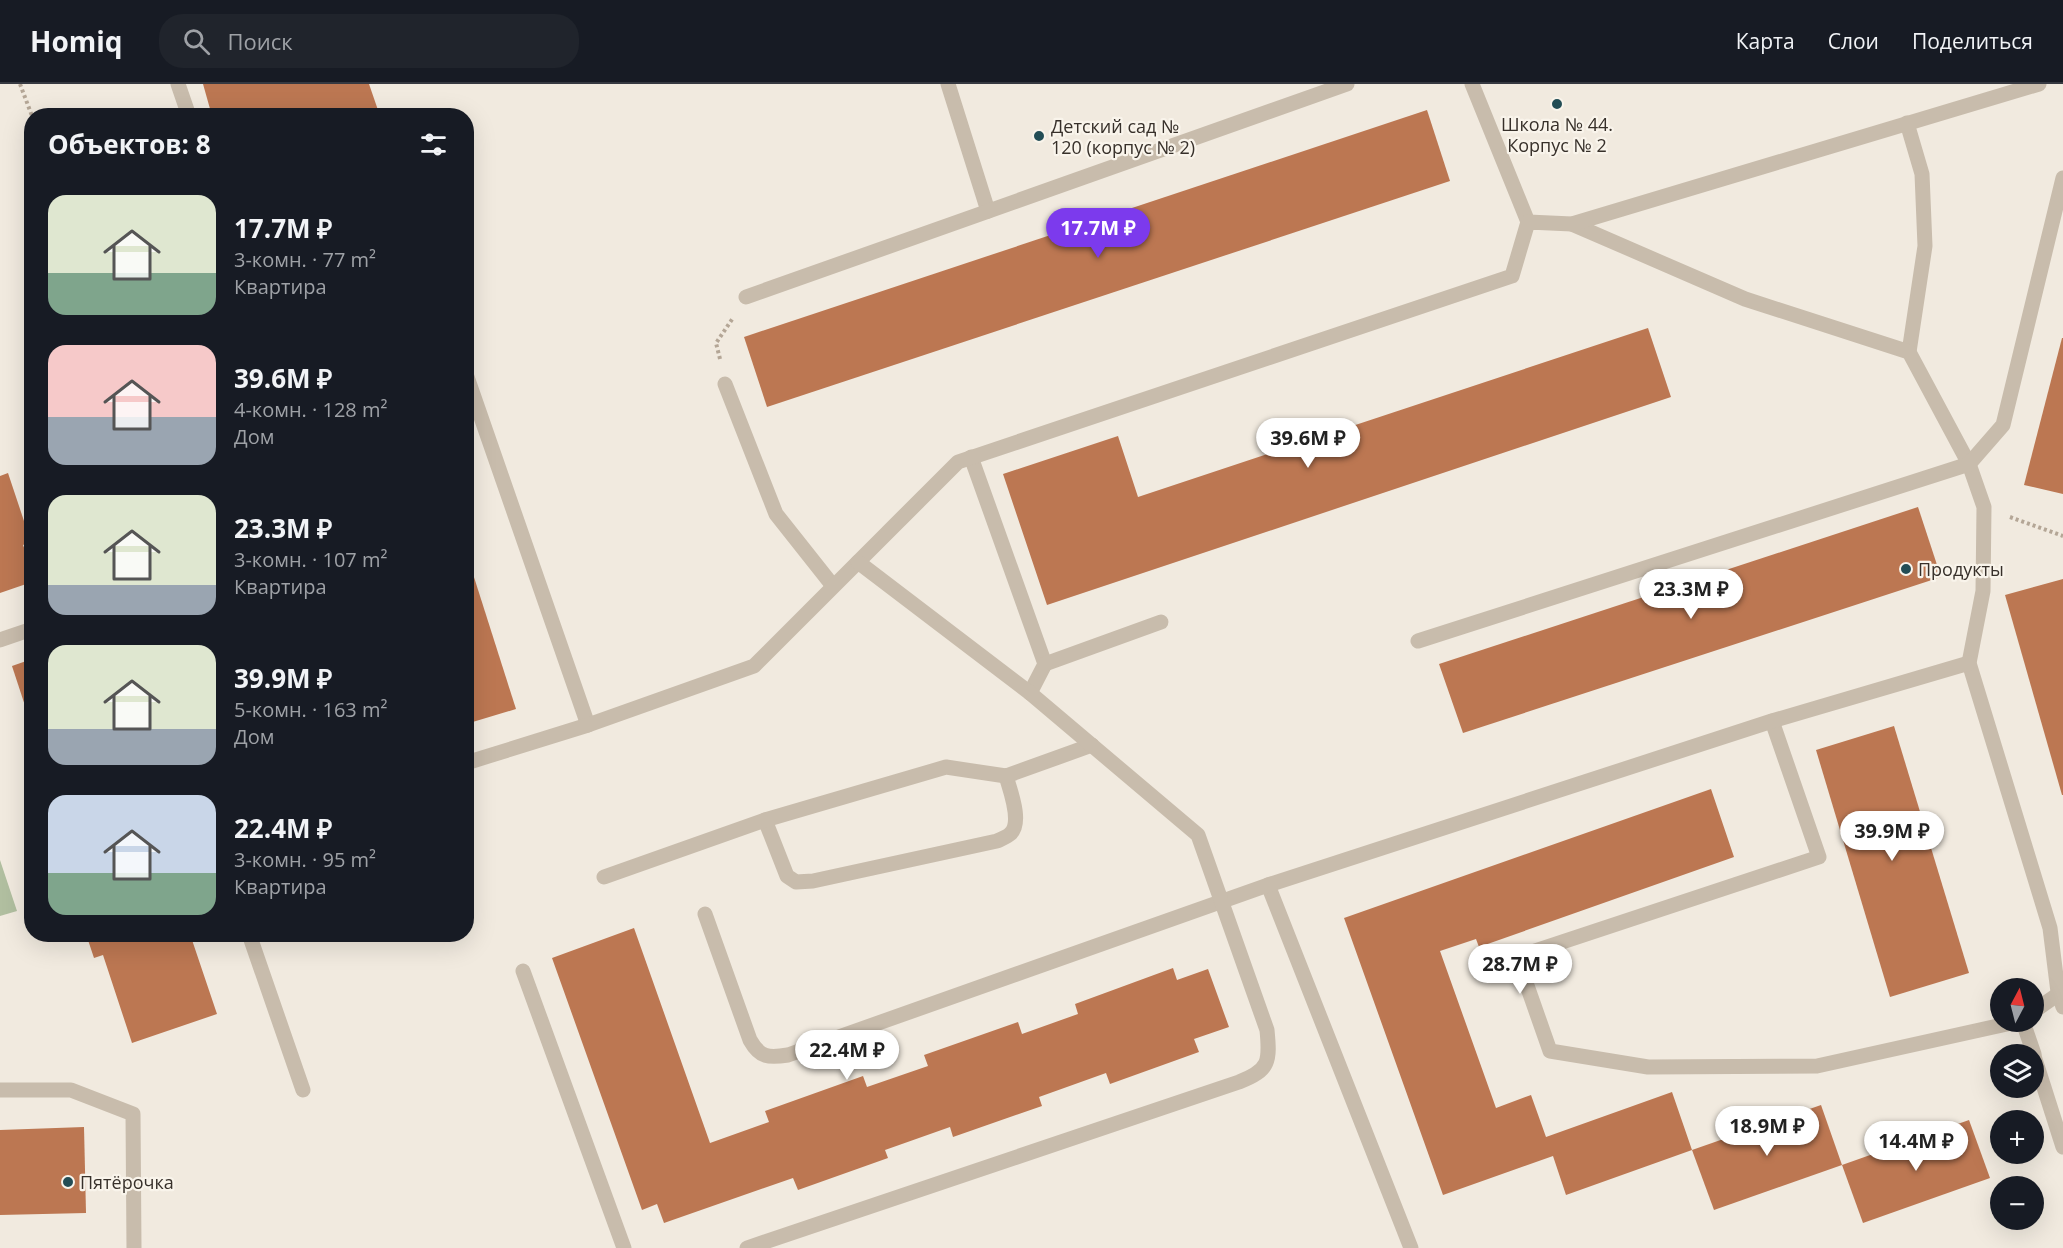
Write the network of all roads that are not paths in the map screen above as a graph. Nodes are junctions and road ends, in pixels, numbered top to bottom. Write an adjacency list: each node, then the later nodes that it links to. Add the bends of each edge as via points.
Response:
1 (178, 84): 6 (lane)
2 (948, 84): 9 (lane)
3 (1347, 84): 9 (lane)
4 (1472, 84): 10 (lane)
5 (2039, 84): 7 (lane)
6 (186, 108)
7 (1907, 123): 11 (lane); 13 (lane, via 1922,174 1925,246)
8 (2063, 178): 17 (lane, via 2003,425)
9 (988, 211): 12 (lane)
10 (1528, 222): 11 (lane); 16 (lane, via 1512,276)
11 (1572, 224): 13 (lane, via 1744,299)
12 (746, 297)
13 (1909, 352): 17 (lane)
14 (725, 384): 19 (lane, via 776,514)
15 (474, 397): 28 (lane)
16 (971, 457): 18 (lane, via 958,462); 24 (lane)
17 (1969, 464): 23 (lane); 25 (lane, via 1984,507 1983,591)
18 (858, 562): 19 (lane); 26 (lane)
19 (833, 586): 28 (lane, via 754,666)
20 (1161, 622): 24 (lane)
21 (24, 632): 22 (lane)
22 (0, 640)
23 (1419, 641)
24 (1044, 663): 26 (lane)
25 (1969, 663): 27 (lane); 39 (lane, via 2050,928)
26 (1030, 693): 29 (lane)
27 (1772, 721): 34 (lane); 42 (lane, via 1819,857 1517,957 1550,1051 1648,1067 1817,1066)
28 (588, 725): 30 (lane)
29 (1092, 745): 31 (lane); 35 (lane, via 1198,835)
30 (474, 761)
31 (1006, 776): 32 (lane, via 946,767); 32 (lane, via 1015,813 1015,827 1010,835 813,881 796,882 787,876)
32 (765, 820): 33 (lane)
33 (603, 877)
34 (1268, 885): 35 (lane); 50 (lane)
35 (1221, 901): 36 (lane, via 788,1055 769,1058 757,1052 750,1040); 49 (lane, via 1267,1030 1267,1063 1258,1075)
36 (705, 914)
37 (252, 942): 45 (lane)
38 (523, 971): 48 (lane)
39 (2061, 992): 40 (lane); 41 (lane)
40 (2044, 1004)
41 (2063, 1007)
42 (1990, 1028)
43 (2044, 1087): 46 (lane)
44 (0, 1089): 47 (lane, via 71,1090 132,1114)
45 (303, 1090)
46 (2063, 1147)
47 (134, 1248)
48 (624, 1248)
49 (747, 1248)
50 (1411, 1248)

